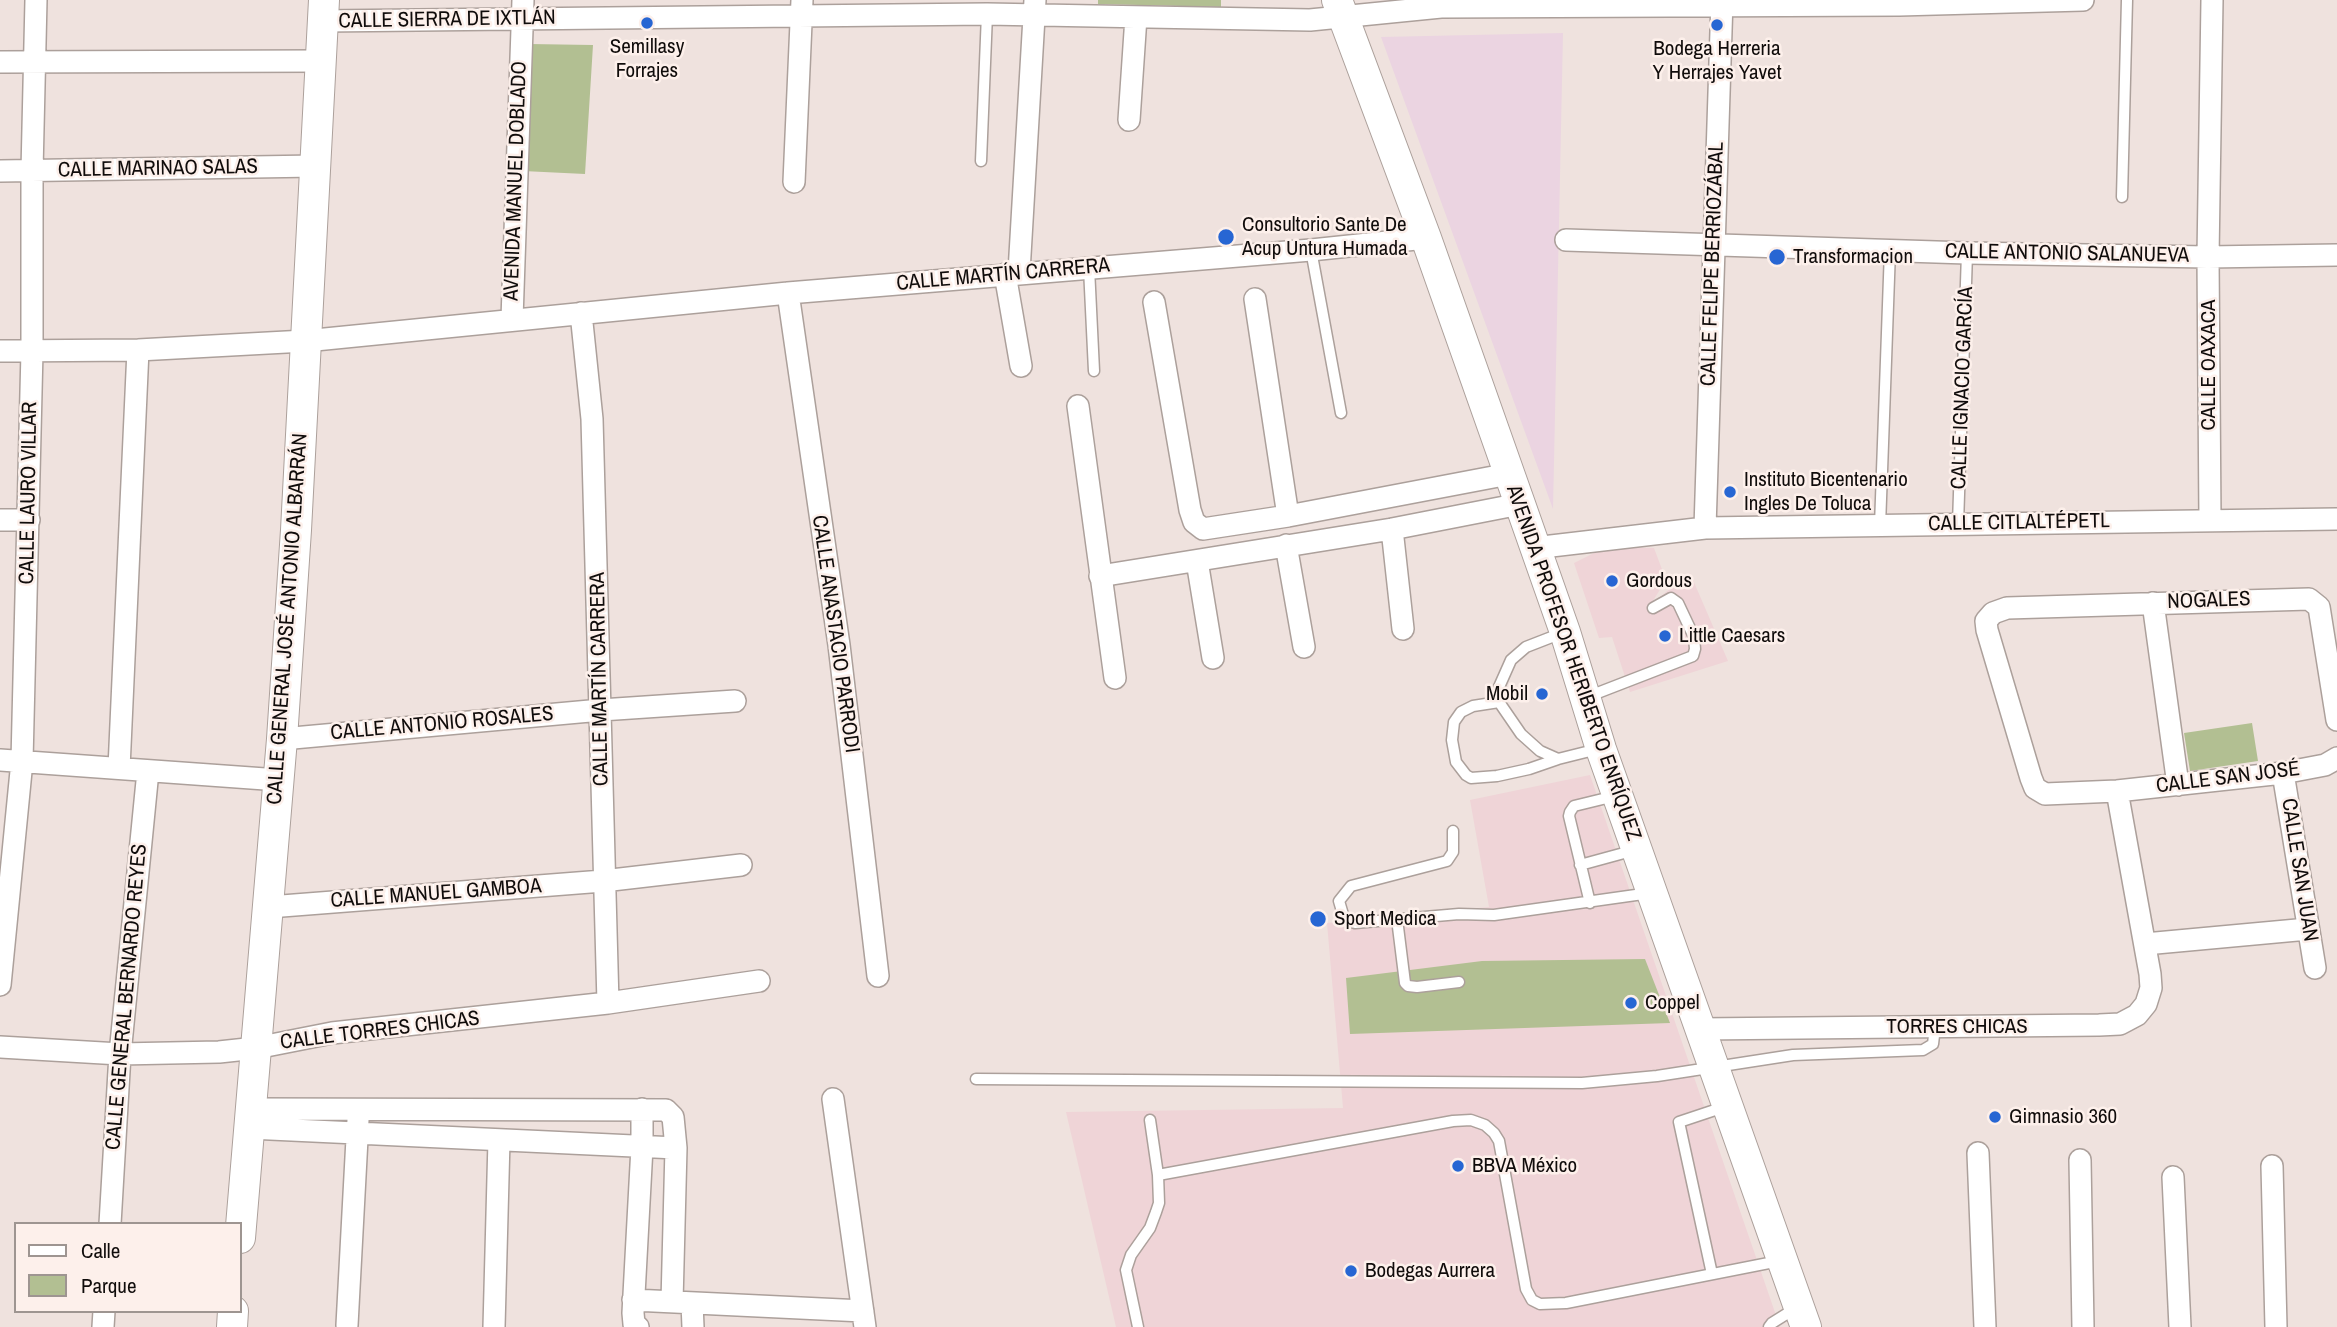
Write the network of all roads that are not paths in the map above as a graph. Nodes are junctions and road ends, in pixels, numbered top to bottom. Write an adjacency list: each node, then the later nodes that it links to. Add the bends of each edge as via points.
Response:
1 (36, 0): 19 (street, CALLE LAURO VILLAR)
2 (2083, 0): 5 (street, CALLE SIERRA DE IXTLÁN)
3 (2127, 0): 26 (lane)
4 (2211, 0): 34 (street, CALLE OAXACA)
5 (2057, 1): 7 (street, CALLE SIERRA DE IXTLÁN)
6 (1722, 3): 7 (street, CALLE SIERRA DE IXTLÁN); 8 (street, CALLE SIERRA DE IXTLÁN); 29 (street, CALLE FELIPE BERRIOZÁBAL)
7 (1899, 3)
8 (1534, 4): 11 (street, CALLE SIERRA DE IXTLÁN)
9 (1035, 7): 15 (street, CALLE SIERRA DE IXTLÁN); 16 (street, CALLE SIERRA DE IXTLÁN); 36 (street)
10 (802, 8): 12 (street, CALLE SIERRA DE IXTLÁN); 15 (street, CALLE SIERRA DE IXTLÁN); 25 (street)
11 (1340, 8): 16 (street, CALLE SIERRA DE IXTLÁN, via 1283,20); 27 (main road, AVENIDA PROFESOR HERIBERTO ENRÍQUEZ)
12 (523, 9): 13 (street, CALLE SIERRA DE IXTLÁN); 41 (street, AVENIDA MANUEL DOBLADO)
13 (452, 10): 14 (street, CALLE SIERRA DE IXTLÁN)
14 (324, 11): 17 (main road, CALLE GENERAL JOSÉ ANTONIO ALBARRÁN)
15 (987, 14): 21 (lane)
16 (1136, 17): 20 (street)
17 (320, 61): 19 (street); 22 (main road, CALLE GENERAL JOSÉ ANTONIO ALBARRÁN)
18 (0, 62): 19 (street)
19 (35, 62): 23 (street, CALLE LAURO VILLAR)
20 (1129, 120)
21 (981, 161)
22 (316, 166): 23 (street, CALLE MARINAO SALAS); 42 (main road, CALLE GENERAL JOSÉ ANTONIO ALBARRÁN)
23 (32, 171): 24 (street, CALLE MARINAO SALAS); 45 (street, CALLE LAURO VILLAR)
24 (0, 172)
25 (794, 182)
26 (2122, 197)
27 (1426, 238): 30 (street, CALLE MARTÍN CARRERA); 50 (main road, AVENIDA PROFESOR HERIBERTO ENRÍQUEZ)
28 (1566, 240): 29 (street, CALLE ANTONIO SALANUEVA)
29 (1713, 243): 31 (street, CALLE ANTONIO SALANUEVA); 59 (street, CALLE FELIPE BERRIOZÁBAL)
30 (1311, 250): 35 (street, CALLE MARTÍN CARRERA); 49 (lane)
31 (1890, 250): 32 (street, CALLE ANTONIO SALANUEVA); 58 (lane)
32 (1968, 253): 34 (street, CALLE ANTONIO SALANUEVA); 57 (lane, CALLE IGNACIO GARCÍA)
33 (2337, 255): 34 (street, CALLE ANTONIO SALANUEVA)
34 (2208, 257): 56 (street, CALLE OAXACA)
35 (1089, 268): 36 (street, CALLE MARTÍN CARRERA); 47 (lane)
36 (1012, 273): 37 (street, CALLE MARTÍN CARRERA); 46 (street)
37 (788, 293): 40 (street, CALLE MARTÍN CARRERA); 103 (street, CALLE ANASTACIO PARRODI, via 839,645)
38 (1255, 299): 52 (street)
39 (1154, 302): 52 (street, via 1194,522 1212,529)
40 (581, 313): 41 (street, CALLE MARTÍN CARRERA); 75 (street, CALLE MARTÍN CARRERA, via 593,419)
41 (512, 319): 42 (street, CALLE MARTÍN CARRERA)
42 (305, 341): 43 (street, CALLE MARTÍN CARRERA); 77 (main road, CALLE GENERAL JOSÉ ANTONIO ALBARRÁN)
43 (138, 350): 45 (street, CALLE MARTÍN CARRERA); 83 (street)
44 (0, 351): 45 (street, CALLE MARTÍN CARRERA)
45 (32, 351): 55 (street, CALLE LAURO VILLAR)
46 (1021, 366)
47 (1094, 371)
48 (1078, 406): 64 (street)
49 (1341, 413)
50 (1509, 474): 51 (main road, AVENIDA PROFESOR HERIBERTO ENRÍQUEZ); 52 (street)
51 (1520, 504): 60 (street); 62 (main road, AVENIDA PROFESOR HERIBERTO ENRÍQUEZ)
52 (1288, 516)
53 (2337, 519): 56 (street, CALLE CITLALTÉPETL)
54 (0, 520): 55 (street)
55 (29, 520): 82 (street, CALLE LAURO VILLAR)
56 (2210, 521): 57 (street, CALLE CITLALTÉPETL)
57 (1958, 524): 58 (street, CALLE CITLALTÉPETL)
58 (1880, 526): 59 (street, CALLE CITLALTÉPETL)
59 (1704, 528): 62 (street, CALLE CITLALTÉPETL)
60 (1392, 529): 61 (street); 67 (street)
61 (1286, 545): 63 (street); 69 (street)
62 (1534, 548): 68 (main road, AVENIDA PROFESOR HERIBERTO ENRÍQUEZ)
63 (1197, 561): 64 (street); 70 (street)
64 (1100, 576): 71 (street)
65 (2153, 603): 76 (street, NOGALES, via 2314,600 2322,620); 87 (street); 88 (street, NOGALES, via 2007,608 1993,612 1986,621)
66 (1653, 608): 72 (lane, via 1671,598 1678,603 1694,637 1693,656)
67 (1403, 629)
68 (1564, 632): 72 (main road, AVENIDA PROFESOR HERIBERTO ENRÍQUEZ); 74 (lane, via 1526,647 1511,660)
69 (1304, 647)
70 (1213, 658)
71 (1115, 678)
72 (1584, 698): 78 (main road, AVENIDA PROFESOR HERIBERTO ENRÍQUEZ)
73 (735, 701): 75 (street, CALLE ANTONIO ROSALES)
74 (1499, 702): 80 (lane, via 1530,743); 80 (lane, via 1472,706 1454,722 1456,762 1465,775 1497,776)
75 (601, 709): 77 (street, CALLE ANTONIO ROSALES); 95 (street, CALLE MARTÍN CARRERA)
76 (2337, 720)
77 (282, 739): 86 (main road, CALLE GENERAL JOSÉ ANTONIO ALBARRÁN)
78 (1601, 749): 80 (lane); 90 (main road, AVENIDA PROFESOR HERIBERTO ENRÍQUEZ)
79 (2337, 758): 85 (street, CALLE SAN JOSÉ, via 2325,765)
80 (1558, 759)
81 (0, 760): 82 (street)
82 (22, 761): 83 (street); 106 (street, CALLE LAURO VILLAR)
83 (120, 768): 84 (street)
84 (148, 771): 86 (street); 112 (street, CALLE GENERAL BERNARDO REYES)
85 (2283, 773): 87 (street, CALLE SAN JOSÉ); 100 (street, CALLE SAN JUAN)
86 (278, 780): 98 (main road, CALLE GENERAL JOSÉ ANTONIO ALBARRÁN)
87 (2178, 785): 89 (street, CALLE SAN JOSÉ)
88 (2035, 788): 89 (street, CALLE SAN JOSÉ, via 2050,794)
89 (2117, 791): 101 (street)
90 (1617, 795): 92 (main road, AVENIDA PROFESOR HERIBERTO ENRÍQUEZ); 94 (lane, via 1572,807 1569,816)
91 (1453, 831): 99 (lane, via 1453,852 1447,861 1351,886 1339,901 1344,918 1355,923)
92 (1636, 849): 94 (lane); 96 (main road, AVENIDA PROFESOR HERIBERTO ENRÍQUEZ)
93 (741, 865): 95 (street, CALLE MANUEL GAMBOA)
94 (1580, 865): 97 (lane)
95 (603, 881): 98 (street, CALLE MANUEL GAMBOA); 107 (street, CALLE MARTÍN CARRERA)
96 (1652, 893): 97 (lane); 109 (main road, AVENIDA PROFESOR HERIBERTO ENRÍQUEZ)
97 (1590, 903): 99 (lane, via 1494,915)
98 (269, 907): 111 (main road, CALLE GENERAL JOSÉ ANTONIO ALBARRÁN)
99 (1397, 919): 105 (lane, via 1405,983 1417,987)
100 (2308, 929): 101 (street); 102 (street, CALLE SAN JUAN)
101 (2145, 944): 108 (street, TORRES CHICAS, via 2151,988 2146,1004 2120,1024)
102 (2315, 968)
103 (878, 976)
104 (759, 981): 107 (street, CALLE TORRES CHICAS)
105 (1459, 982)
106 (0, 985)
107 (608, 1003): 111 (street, CALLE TORRES CHICAS, via 332,1033)
108 (1935, 1027): 109 (street, TORRES CHICAS); 113 (lane, via 1933,1044 1923,1050 1793,1055)
109 (1700, 1029): 113 (main road, AVENIDA PROFESOR HERIBERTO ENRÍQUEZ)
110 (0, 1047): 112 (street, CALLE TORRES CHICAS)
111 (256, 1048): 112 (street, CALLE TORRES CHICAS); 119 (main road, CALLE GENERAL JOSÉ ANTONIO ALBARRÁN)
112 (120, 1054): 130 (street, CALLE GENERAL BERNARDO REYES)
113 (1713, 1066): 114 (lane, via 1582,1083); 116 (main road, AVENIDA PROFESOR HERIBERTO ENRÍQUEZ)
114 (976, 1079)
115 (834, 1099): 138 (street)
116 (1727, 1105): 132 (main road, AVENIDA PROFESOR HERIBERTO ENRÍQUEZ); 133 (lane, via 1679,1122)
117 (358, 1108): 118 (street); 119 (street); 121 (street)
118 (642, 1109): 123 (street); 124 (street, via 670,1114)
119 (250, 1119): 121 (street); 131 (main road, CALLE GENERAL JOSÉ ANTONIO ALBARRÁN)
120 (1150, 1120): 128 (lane)
121 (357, 1134): 122 (street); 139 (street)
122 (499, 1140): 123 (street); 140 (street)
123 (642, 1147): 124 (street); 134 (street)
124 (676, 1148): 135 (street)
125 (1978, 1153): 145 (street)
126 (2080, 1160): 146 (street)
127 (2272, 1166): 148 (street)
128 (1158, 1175): 133 (lane, via 1471,1120 1485,1125 1499,1141 1525,1289 1532,1300 1566,1303); 143 (lane, via 1156,1212 1126,1270)
129 (2174, 1177): 147 (street)
130 (110, 1222)
131 (241, 1222)
132 (1782, 1260): 133 (lane); 136 (main road, AVENIDA PROFESOR HERIBERTO ENRÍQUEZ)
133 (1712, 1274)
134 (634, 1300): 135 (street); 141 (street, via 634,1324)
135 (682, 1302): 137 (street); 142 (street)
136 (1802, 1317): 144 (lane)
137 (833, 1319): 138 (street)
138 (864, 1319)
139 (347, 1325)
140 (494, 1327)
141 (638, 1327)
142 (693, 1327)
143 (1138, 1327)
144 (1769, 1327)
145 (1985, 1327)
146 (2083, 1327)
147 (2180, 1327)
148 (2276, 1327)

